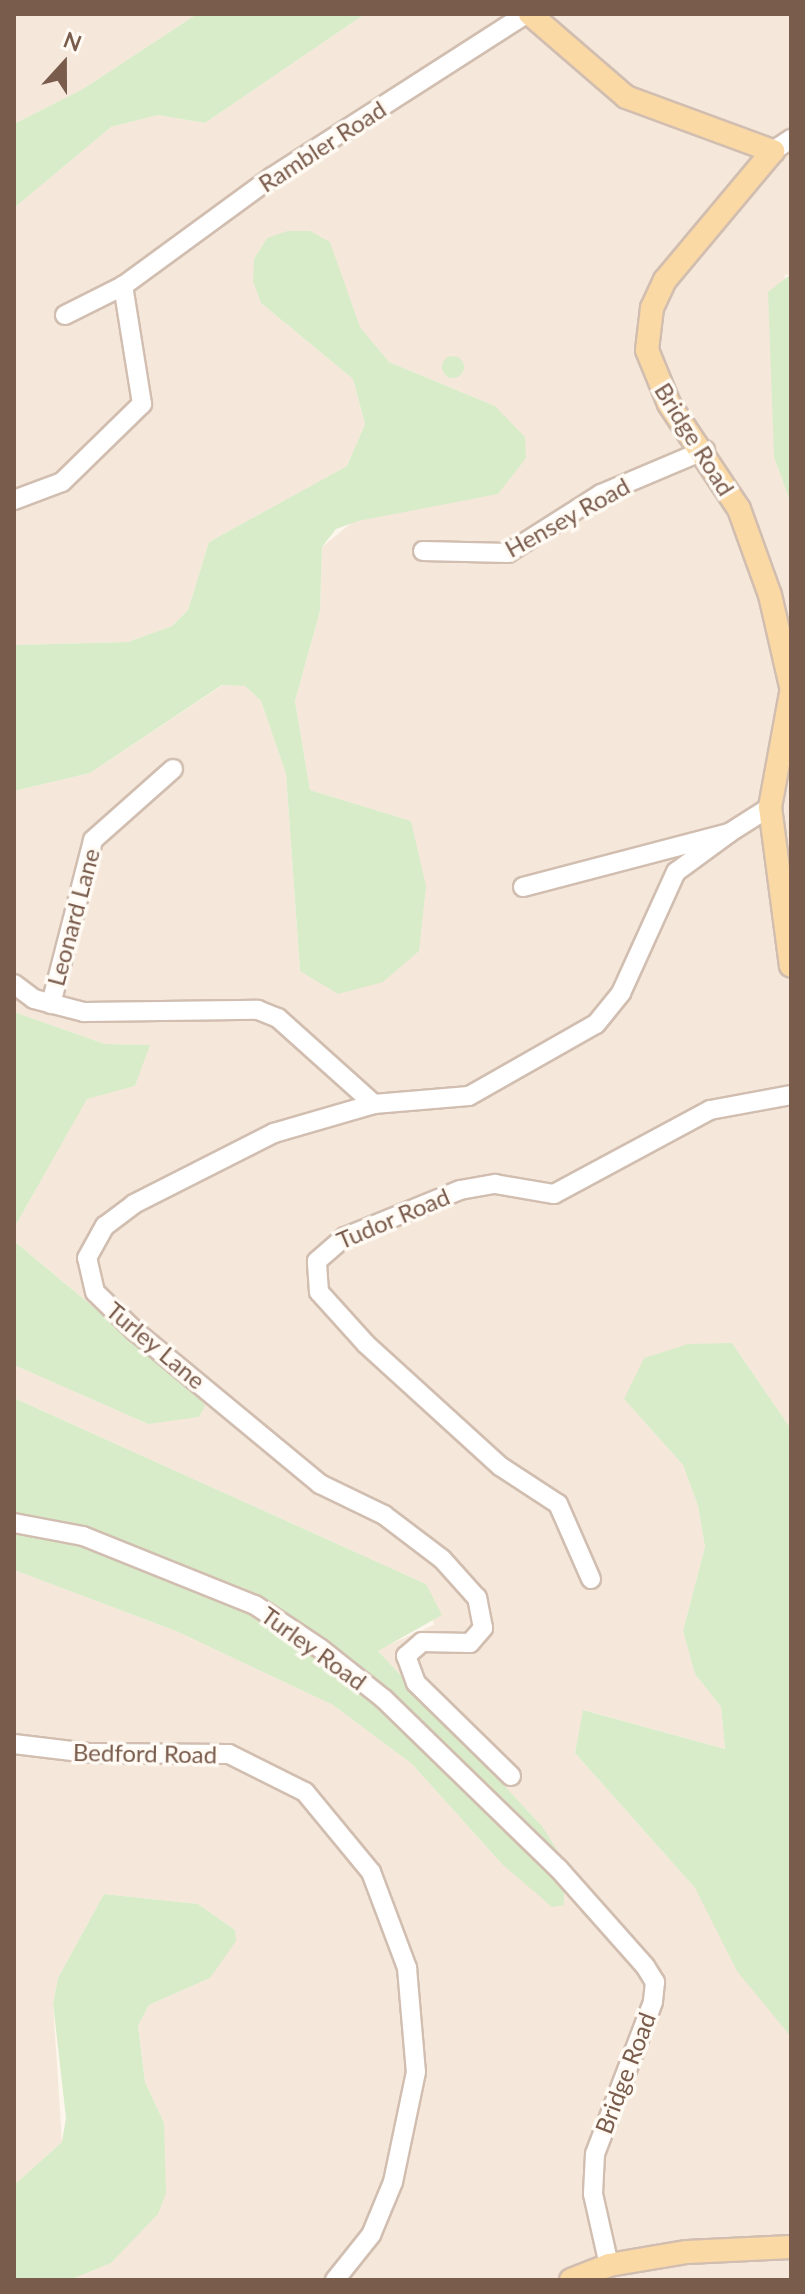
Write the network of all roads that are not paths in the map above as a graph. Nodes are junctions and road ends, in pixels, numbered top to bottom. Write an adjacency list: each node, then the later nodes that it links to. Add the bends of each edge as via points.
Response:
1 (528, 14): 2 (main road, via 626,97); 3 (street, Rambler Road, via 272,177)
2 (782, 145): 5 (main road, Bridge Road, via 679,261 652,308 650,366)
3 (123, 286): 4 (street, Rambler Road); 6 (street, via 142,404 62,482)
4 (65, 315)
5 (705, 450): 7 (street, Hensey Road, via 601,494 508,553); 8 (main road, Bridge Road, via 739,509 770,595)
6 (14, 500)
7 (423, 551)
8 (791, 690): 10 (main road, Bridge Road)
9 (173, 769): 15 (street, Leonard Lane, via 93,840)
10 (770, 807): 11 (street); 13 (main road, Bridge Road)
11 (729, 833): 12 (street); 17 (street, Turley Lane, via 676,872 621,993 596,1024 469,1096)
12 (523, 887)
13 (791, 966)
14 (14, 984): 15 (street)
15 (51, 1004): 17 (street, via 136,1015 258,1010 278,1018)
16 (791, 1095): 19 (street, Tudor Road, via 710,1110 554,1194 495,1184 460,1190 345,1237 317,1261 319,1292 366,1344 500,1466 558,1504)
17 (374, 1104): 21 (street, Turley Lane, via 274,1133 134,1204 105,1226 86,1275 116,1314 320,1484 384,1515 442,1559 477,1598 483,1628 470,1643 422,1642 406,1656 416,1683)
18 (14, 1523): 22 (street, Turley Road, via 83,1536 255,1605 384,1699)
19 (591, 1579)
20 (14, 1744): 25 (street, Bedford Road, via 88,1753 229,1754 305,1792 371,1872 407,1968 416,2072 393,2182 371,2235)
21 (511, 1776)
22 (558, 1868): 24 (street, Bridge Road, via 655,1982 595,2154 593,2194)
23 (791, 2247): 24 (main road)
24 (609, 2265): 26 (main road)
25 (335, 2280)
26 (571, 2280)

